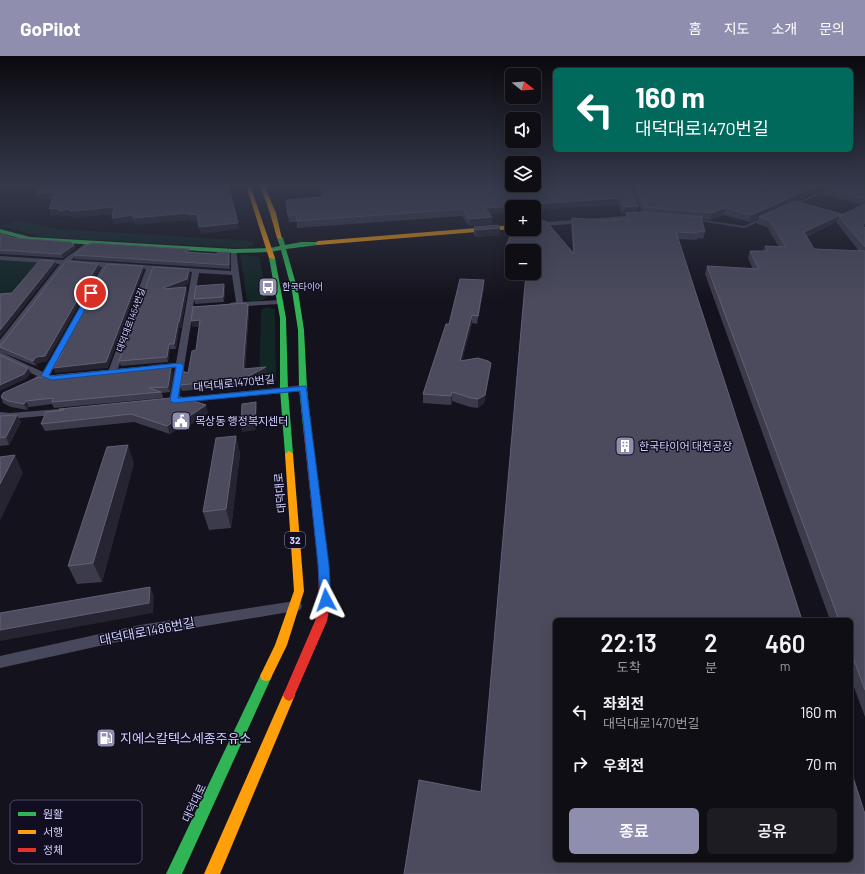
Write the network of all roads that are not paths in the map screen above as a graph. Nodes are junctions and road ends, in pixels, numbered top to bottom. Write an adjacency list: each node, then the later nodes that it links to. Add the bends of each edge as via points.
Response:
1 (261, 223): 11 (main road, 대덕대로 / 32)
2 (276, 223): 10 (main road, 32)
3 (553, 223): 6 (street)
4 (716, 223): 5 (lane, via 744,227)
5 (753, 223)
6 (541, 224)
7 (505, 228): 10 (main road)
8 (0, 231): 9 (main road, via 30,239)
9 (89, 243): 12 (main road); 14 (street)
10 (283, 247): 11 (main road); 30 (main road, 32, via 295,291 301,330)
11 (270, 250): 12 (main road); 19 (main road, 대덕대로 / 32)
12 (234, 252): 18 (street)
13 (0, 258): 14 (street)
14 (65, 262): 15 (street); 22 (street)
15 (106, 266): 16 (street); 27 (street)
16 (150, 268): 17 (street); 26 (street, 대덕대로1454번길)
17 (196, 271): 18 (street); 21 (street)
18 (235, 273): 20 (street)
19 (280, 302): 20 (street); 31 (main road, 대덕대로 / 32, via 283,318)
20 (240, 304): 21 (street)
21 (189, 310): 24 (street)
22 (0, 346)
23 (0, 355): 27 (street)
24 (180, 365): 25 (street); 31 (street, 대덕대로1470번길, via 170,401)
25 (143, 369)
26 (113, 372)
27 (45, 376): 28 (street); 29 (street)
28 (67, 376)
29 (32, 382)
30 (303, 388): 31 (street, 대덕대로1470번길); 37 (main road, 32, via 326,600 315,636)
31 (284, 390): 34 (main road, 대덕대로 / 32, via 299,592)
32 (68, 412): 33 (street, via 10,416)
33 (0, 414)
34 (295, 606): 35 (street, 대덕대로1486번길, via 140,631); 36 (main road, 대덕대로 / 32, via 278,652)
35 (0, 662)
36 (174, 874)
37 (212, 874)

